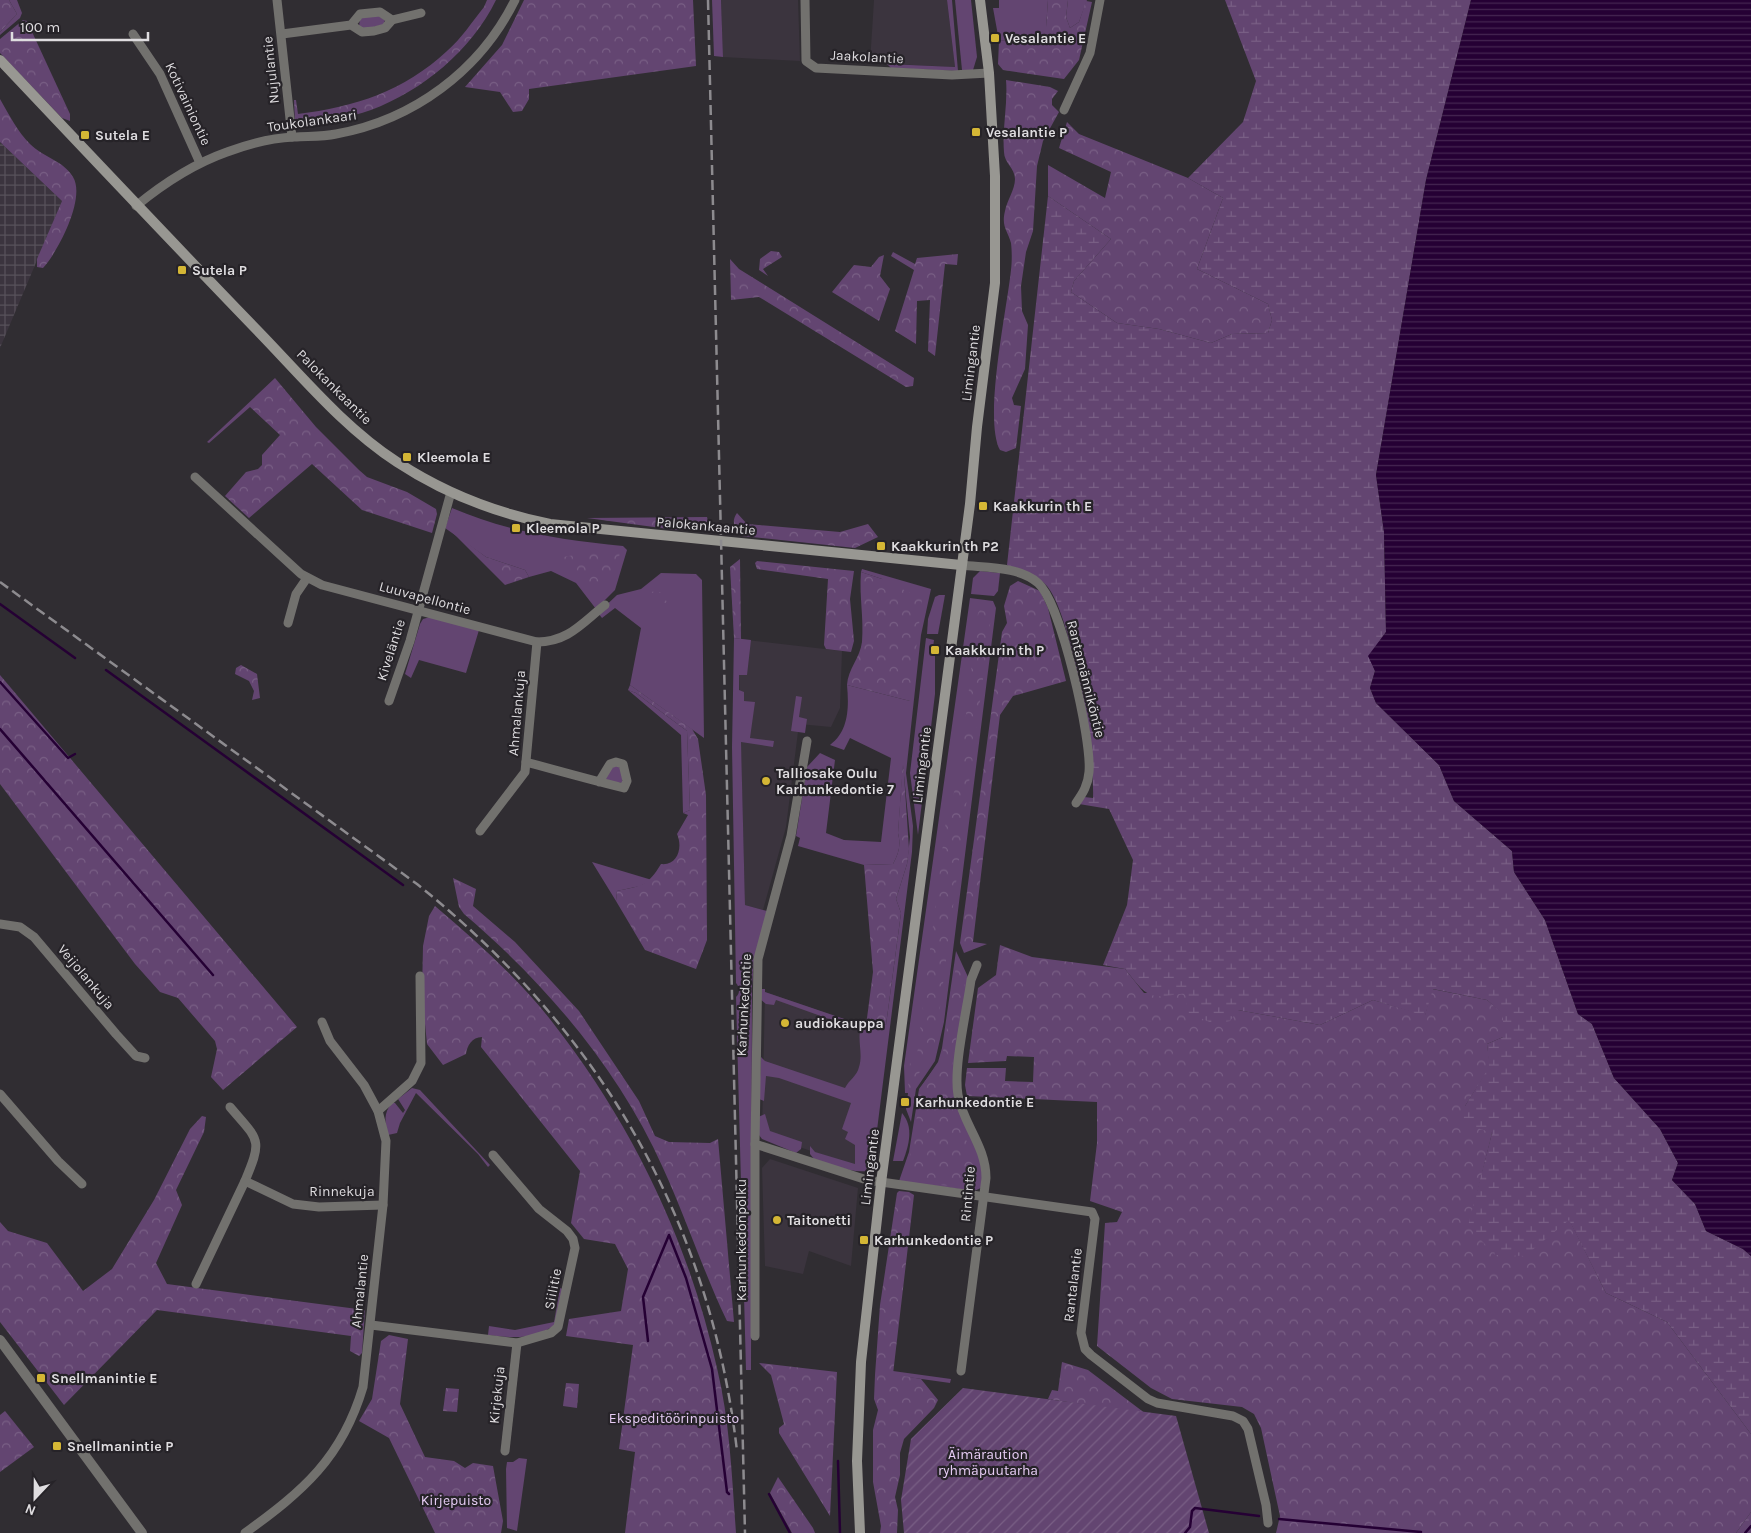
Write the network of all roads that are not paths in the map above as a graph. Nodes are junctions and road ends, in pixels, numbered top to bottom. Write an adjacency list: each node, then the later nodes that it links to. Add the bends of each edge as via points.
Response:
1 (277, 0): 10 (street, Nujulantie)
2 (515, 0): 14 (street, Toukolankaari, via 473,62 433,95 387,120 363,128 334,135)
3 (805, 0): 12 (street, Jaakolantie, via 806,61 816,68 952,74)
4 (980, 0): 12 (main road, Limingantie)
5 (1100, 0): 13 (street, via 1090,53)
6 (421, 13): 7 (street)
7 (392, 20): 8 (street, via 385,28 374,32 362,32); 8 (street, via 380,12 360,14)
8 (351, 25): 10 (street)
9 (133, 34): 15 (street, Kotivainiontie, via 160,74)
10 (282, 34): 14 (street, Nujulantie)
11 (0, 60): 16 (main road, Palokankaantie)
12 (989, 72): 19 (main road, Limingantie, via 995,176 995,283)
13 (1064, 110)
14 (292, 137): 15 (street, Toukolankaari, via 228,151)
15 (200, 163): 16 (street, Toukolankaari, via 165,182)
16 (136, 206): 18 (main road, Palokankaantie, via 349,425 395,461)
17 (195, 477): 20 (street, Luuvapellontie)
18 (451, 492): 19 (main road, Palokankaantie, via 523,518 580,529); 22 (street, Kiveläntie)
19 (961, 565): 29 (street, Rantamänniköntie, via 1003,570 1031,578 1049,598 1069,660 1088,746 1086,788); 42 (main road, Limingantie)
20 (307, 578): 22 (street, Luuvapellontie); 23 (street, via 296,594)
21 (605, 604): 24 (street, via 564,637)
22 (418, 611): 24 (street, Luuvapellontie); 25 (street, Kiveläntie)
23 (288, 623)
24 (537, 642): 27 (street, Ahmalankuja)
25 (389, 700)
26 (808, 741): 39 (street, Karhunkedontie, via 793,830 758,959)
27 (526, 762): 28 (street); 30 (street, Ahmalankuja, via 519,782)
28 (600, 782)
29 (1076, 803)
30 (480, 831)
31 (0, 924): 35 (street, Veijolankuja, via 20,927 34,937 136,1056)
32 (977, 965): 44 (street, Rintintie, via 971,980 958,1085 960,1100 984,1159)
33 (420, 976): 38 (street, via 421,1064 412,1081)
34 (322, 1022): 38 (street, Ahmalantie, via 330,1041 364,1085)
35 (145, 1058)
36 (0, 1094): 43 (street)
37 (230, 1107): 41 (street, via 258,1143)
38 (378, 1110): 45 (street, Ahmalantie, via 386,1141)
39 (755, 1144): 42 (street); 48 (street, Karhunkedonpolku)
40 (493, 1156): 50 (street, Siilitie, via 539,1209 567,1231 575,1244 558,1327 551,1333)
41 (245, 1181): 45 (street, Rinnekuja, via 293,1204); 46 (street)
42 (881, 1183): 44 (street, Rantalantie); 56 (main road, Limingantie, via 861,1362 857,1461)
43 (82, 1184)
44 (984, 1196): 51 (street, Rintintie); 53 (street, Rantalantie, via 1092,1212 1095,1219 1081,1333 1085,1349 1156,1403 1233,1416 1243,1421 1248,1429)
45 (383, 1205): 47 (street, Ahmalantie)
46 (196, 1284)
47 (371, 1325): 50 (street, Siilitie); 55 (street, Ahmalantie, via 359,1400 325,1466 305,1487)
48 (755, 1336)
49 (0, 1340): 54 (street)
50 (517, 1343): 52 (street, Kirjekuja)
51 (961, 1370)
52 (505, 1451)
53 (1268, 1523)
54 (142, 1533)
55 (245, 1533)
56 (860, 1533)

